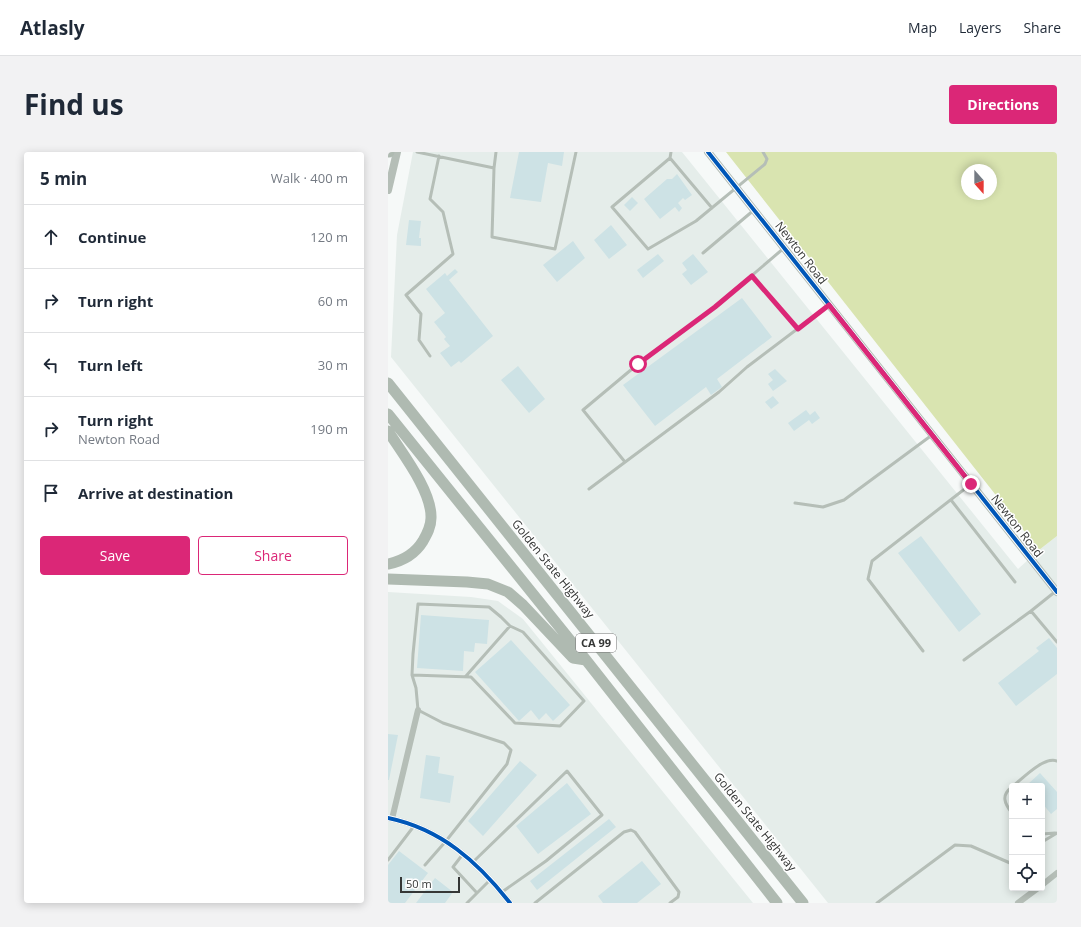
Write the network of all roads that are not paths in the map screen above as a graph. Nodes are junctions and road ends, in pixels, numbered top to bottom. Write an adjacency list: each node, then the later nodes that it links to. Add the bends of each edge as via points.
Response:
1 (397, 152): 12 (street)
2 (417, 152): 8 (lane)
3 (496, 152): 10 (lane)
4 (576, 152): 10 (lane, via 555,249 492,237)
5 (671, 152): 9 (lane)
6 (708, 152): 11 (street, Newton Road)
7 (763, 152): 11 (lane, via 765,164)
8 (439, 156): 10 (lane); 20 (lane, via 430,199 443,212 453,254 406,295 421,314 419,340)
9 (670, 158): 13 (lane); 13 (lane, via 612,207 648,249 696,221)
10 (494, 168)
11 (736, 188): 13 (lane); 14 (street, Newton Road)
12 (388, 190)
13 (712, 208)
14 (754, 210): 15 (street, Newton Road); 16 (lane)
15 (784, 248): 17 (lane); 18 (street, Newton Road)
16 (703, 253)
17 (752, 276): 19 (lane); 25 (lane, via 583,410)
18 (829, 305): 19 (lane); 24 (street, Newton Road)
19 (798, 329): 25 (lane)
20 (430, 356)
21 (388, 383): 69 (highway, Golden State Highway / CA 99)
22 (388, 414): 38 (highway, CA 99)
23 (388, 431): 30 (highway, via 426,490 431,519 428,532 419,548 408,557)
24 (932, 435): 26 (street, Newton Road); 29 (lane, via 844,500 823,507)
25 (625, 462): 27 (lane)
26 (971, 484): 28 (lane); 33 (street, Newton Road)
27 (589, 489)
28 (951, 500): 32 (lane); 37 (lane, via 872,561 868,579)
29 (795, 503)
30 (388, 564)
31 (388, 579): 38 (highway, via 488,584 508,592 573,658)
32 (1015, 582)
33 (1056, 592): 34 (lane)
34 (1032, 611): 36 (lane); 39 (lane)
35 (510, 626): 40 (lane, via 489,607 418,604); 41 (lane); 41 (lane, via 523,632 584,701 560,726 515,723 471,676)
36 (1057, 642)
37 (923, 651)
38 (586, 660): 68 (highway, CA 99)
39 (964, 660)
40 (412, 675): 41 (lane); 42 (lane)
41 (466, 676)
42 (418, 710): 47 (street); 52 (lane, via 443,723 504,743 511,750 507,764)
43 (1057, 761): 44 (lane, via 1042,763)
44 (1016, 783)
45 (1009, 788): 46 (lane, via 1004,800)
46 (1009, 809)
47 (390, 818): 48 (street)
48 (414, 826): 52 (street); 54 (lane)
49 (1057, 833): 50 (lane); 51 (lane)
50 (1045, 834)
51 (1045, 840)
52 (446, 841): 53 (street); 57 (lane)
53 (463, 854): 55 (street); 63 (lane, via 453,867)
54 (388, 860)
55 (473, 862): 59 (street); 62 (lane, via 567,771 602,814 546,861)
56 (1009, 862): 70 (lane, via 971,846 955,845)
57 (425, 865)
58 (1057, 873): 60 (street)
59 (490, 880): 62 (street); 63 (lane)
60 (1045, 883)
61 (1034, 891): 71 (street)
62 (502, 892): 65 (street)
63 (478, 893): 64 (lane)
64 (467, 903)
65 (510, 903)
66 (535, 903): 67 (lane, via 624,832 631,830 679,892)
67 (670, 903)
68 (777, 903)
69 (803, 903)
70 (877, 903)
71 (1018, 903)

